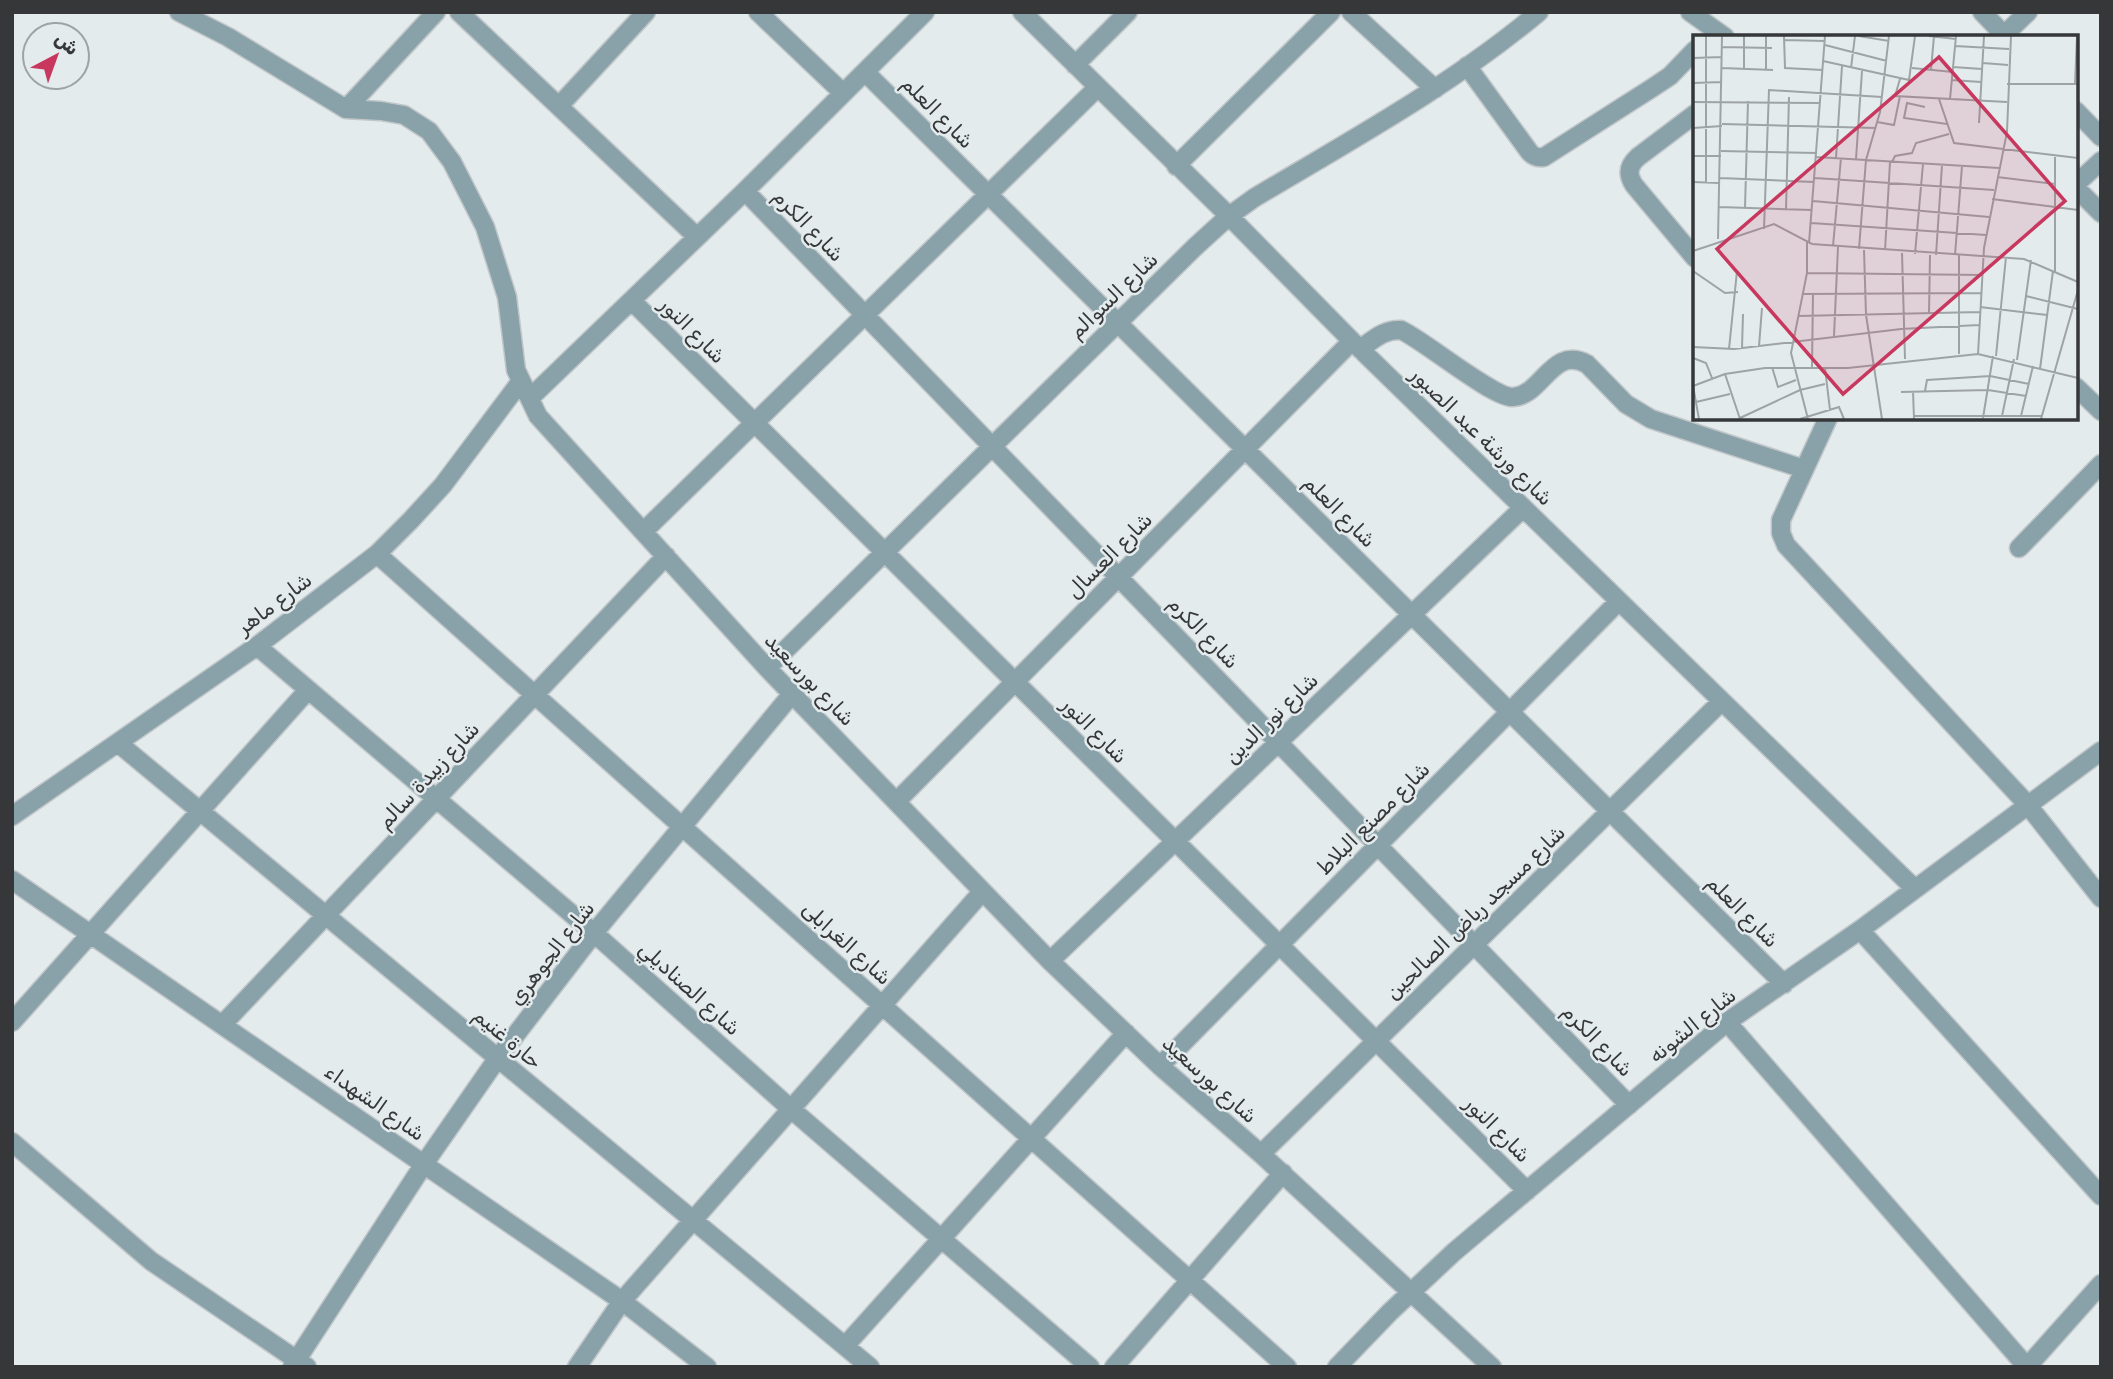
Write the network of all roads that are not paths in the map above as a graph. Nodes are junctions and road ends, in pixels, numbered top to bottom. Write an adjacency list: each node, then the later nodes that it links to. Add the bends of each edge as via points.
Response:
1 (179, 12): 26 (street, شارع بورسعيد)
2 (436, 12): 26 (street)
3 (459, 12): 25 (street)
4 (646, 12): 25 (street)
5 (758, 12): 24 (street)
6 (925, 12): 21 (street)
7 (1022, 12): 19 (street, شارع ورشة عبد الصبور)
8 (1128, 12): 19 (street)
9 (1331, 12): 31 (street)
10 (1351, 12): 23 (street)
11 (1539, 12): 20 (street, شارع السوالم)
12 (1690, 12): 15 (street)
13 (1982, 12): 16 (street)
14 (2028, 12): 17 (street)
15 (1714, 34)
16 (2004, 35)
17 (2006, 35)
18 (1693, 52): 20 (street, via 1670,76 1537,158)
19 (1075, 65): 22 (street, شارع ورشة عبد الصبور)
20 (1467, 66): 23 (street, شارع السوالم)
21 (865, 72): 24 (street); 35 (street, شارع العلم)
22 (1097, 88): 31 (street, شارع ورشة عبد الصبور); 35 (street)
23 (1434, 89): 37 (street, شارع السوالم)
24 (843, 93): 34 (street)
25 (559, 106): 38 (street)
26 (346, 109): 44 (street, شارع بورسعيد, via 404,115 429,131 452,162 489,239 507,297)
27 (2078, 113): 29 (street)
28 (1693, 116): 39 (street, via 1638,157 1629,170 1634,185)
29 (2101, 137)
30 (2101, 160): 32 (street)
31 (1177, 166): 37 (street, شارع ورشة عبد الصبور)
32 (2078, 184)
33 (2078, 188): 36 (street)
34 (745, 191): 38 (street); 41 (street, شارع الكرم)
35 (988, 194): 41 (street); 42 (street, شارع العلم)
36 (2101, 213)
37 (1228, 216): 42 (street, شارع السوالم); 43 (street, شارع ورشة عبد الصبور)
38 (697, 237): 40 (street)
39 (1693, 256)
40 (632, 301): 46 (street); 49 (street, شارع النور)
41 (865, 315): 49 (street); 50 (street, شارع الكرم)
42 (1118, 322): 50 (street, شارع السوالم); 51 (street, شارع العلم)
43 (1356, 345): 51 (street, شارع العسال); 53 (street, شارع العسال, via 1389,330 1401,330 1511,397 1520,396 1561,362 1579,360 1626,404 1651,419); 54 (street, شارع ورشة عبد الصبور)
44 (521, 381): 46 (street, شارع بورسعيد); 58 (street, شارع ماهر, via 443,485)
45 (2078, 389): 47 (street)
46 (530, 398): 55 (street, شارع بورسعيد, via 538,416)
47 (2101, 411)
48 (1827, 420): 53 (street)
49 (755, 423): 55 (street); 57 (street, شارع النور)
50 (992, 446): 57 (street, شارع السوالم); 60 (street, شارع الكرم)
51 (1245, 449): 60 (street, شارع العسال); 62 (street, شارع العلم)
52 (2101, 464): 56 (street)
53 (1804, 469): 76 (street, via 1781,520 1786,545)
54 (1523, 508): 61 (street, شارع ورشة عبد الصبور); 62 (street, شارع نور الدين)
55 (644, 531): 59 (street, شارع بورسعيد)
56 (2019, 548)
57 (885, 552): 64 (street, شارع السوالم); 65 (street, شارع النور)
58 (377, 554): 63 (street, شارع ماهر); 68 (street, شارع الغرابلى)
59 (666, 556): 64 (street, شارع بورسعيد); 68 (street, شارع زبيدة سالم)
60 (1119, 577): 65 (street, شارع العسال); 71 (street, شارع الكرم)
61 (1619, 601): 69 (street, شارع ورشة عبد الصبور); 70 (street, شارع مصنع البلاط)
62 (1412, 614): 70 (street, شارع العلم); 71 (street, شارع نور الدين)
63 (257, 646): 66 (street, شارع الصناديلي); 72 (street, شارع ماهر)
64 (767, 668): 67 (street, شارع بورسعيد)
65 (1015, 682): 75 (street, شارع العسال); 81 (street, شارع النور)
66 (308, 690): 74 (street, شارع الصناديلي); 78 (street)
67 (792, 694): 75 (street, شارع بورسعيد); 80 (street, شارع الجوهري)
68 (535, 695): 74 (street, شارع زبيدة سالم); 80 (street, شارع الغرابلى)
69 (1721, 702): 77 (street, شارع مسجد رياض الصالحين); 84 (street, شارع ورشة عبد الصبور)
70 (1510, 712): 77 (street, شارع العلم); 82 (street, شارع مصنع البلاط)
71 (1278, 742): 81 (street, شارع نور الدين); 82 (street, شارع الكرم)
72 (118, 743): 78 (street, حارة غنيم); 79 (street, شارع ماهر)
73 (2101, 751): 76 (street, شارع الشونه)
74 (436, 799): 87 (street, شارع زبيدة سالم); 89 (street, شارع الصناديلي)
75 (897, 801): 85 (street, شارع بورسعيد)
76 (2028, 804): 84 (street, شارع الشونه); 86 (street)
77 (1610, 811): 92 (street, شارع مسجد رياض الصالحين); 94 (street, شارع العلم)
78 (200, 812): 87 (street, حارة غنيم); 90 (street)
79 (12, 816)
80 (682, 827): 89 (street, شارع الجوهري); 95 (street, شارع الغرابلى)
81 (1176, 841): 91 (street, شارع النور); 93 (street, شارع نور الدين)
82 (1378, 845): 91 (street, شارع مصنع البلاط); 92 (street, شارع الكرم)
83 (12, 880): 90 (street, شارع الشهداء)
84 (1914, 888): 88 (street, شارع الشونه)
85 (982, 892): 93 (street, شارع بورسعيد); 95 (street)
86 (2101, 898)
87 (326, 916): 98 (street, شارع زبيدة سالم); 101 (street, حارة غنيم)
88 (1860, 930): 94 (street, شارع الشونه); 111 (street)
89 (594, 933): 101 (street, شارع الجوهري); 104 (street, شارع الصناديلي)
90 (91, 934): 97 (street); 98 (street, شارع الشهداء)
91 (1280, 945): 100 (street, شارع النور); 102 (street, شارع مصنع البلاط)
92 (1475, 945): 100 (street, شارع مسجد رياض الصالحين); 103 (street, شارع الكرم)
93 (1050, 961): 99 (street, شارع بورسعيد)
94 (1784, 984): 96 (street, شارع الشونه)
95 (882, 1005): 104 (street); 105 (street, شارع الغرابلى)
96 (1727, 1022): 103 (street, شارع الشونه); 128 (street)
97 (12, 1023)
98 (222, 1025): 108 (street, شارع الشهداء)
99 (1126, 1033): 102 (street, شارع بورسعيد); 105 (street)
100 (1376, 1041): 107 (street, شارع مسجد رياض الصالحين); 110 (street, شارع النور)
101 (498, 1059): 108 (street, شارع الجوهري); 112 (street, حارة غنيم)
102 (1160, 1066): 107 (street, شارع بورسعيد)
103 (1629, 1105): 110 (street, شارع الشونه)
104 (791, 1109): 112 (street); 113 (street, شارع الصناديلي)
105 (1031, 1139): 113 (street); 114 (street, شارع الغرابلى)
106 (16, 1152): 119 (street, via 152,1261)
107 (1261, 1154): 109 (street, شارع بورسعيد)
108 (424, 1164): 117 (street, شارع الشهداء); 119 (street, شارع الجوهري)
109 (1283, 1173): 114 (street); 116 (street, شارع بورسعيد)
110 (1527, 1191): 116 (street, شارع الشونه)
111 (2101, 1196)
112 (692, 1220): 117 (street); 118 (street, حارة غنيم)
113 (942, 1238): 118 (street); 123 (street, شارع الصناديلي)
114 (1189, 1280): 124 (street); 125 (street, شارع الغرابلى)
115 (2101, 1284): 128 (street)
116 (1411, 1292): 126 (street, شارع الشونه); 127 (street, شارع بورسعيد)
117 (622, 1301): 120 (street); 121 (street, شارع الشهداء)
118 (845, 1346): 122 (street, حارة غنيم)
119 (298, 1364)
120 (577, 1367)
121 (707, 1367)
122 (870, 1367)
123 (1090, 1367)
124 (1114, 1367)
125 (1287, 1367)
126 (1338, 1367)
127 (1492, 1367)
128 (2027, 1367)

